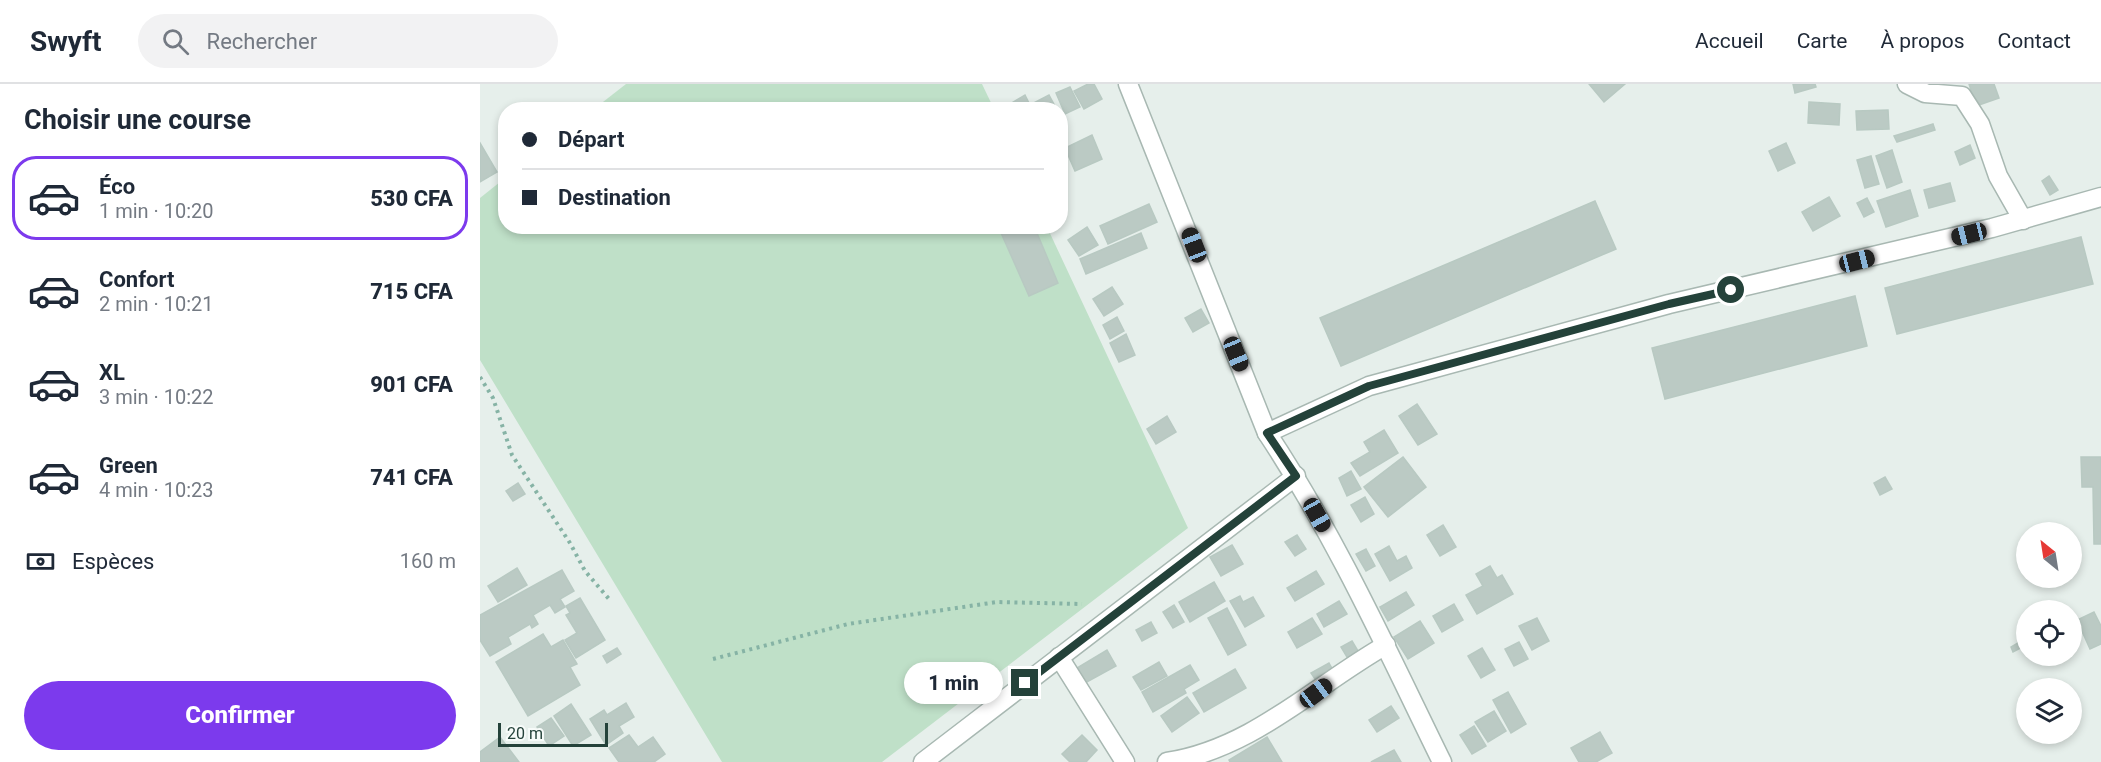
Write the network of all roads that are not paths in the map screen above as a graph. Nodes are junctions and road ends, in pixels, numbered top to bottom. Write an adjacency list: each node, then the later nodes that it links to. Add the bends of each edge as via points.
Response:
1 (1128, 84): 5 (street)
2 (1907, 84): 4 (street, via 1925,93 1962,96 1980,124 1998,176)
3 (2101, 197): 4 (street)
4 (2023, 220): 5 (street, via 1669,304 1369,386)
5 (1267, 433): 6 (street)
6 (1296, 476): 7 (street); 8 (street)
7 (1386, 645): 11 (street, via 1240,739 1190,759); 12 (street)
8 (1059, 657): 9 (street); 10 (street)
9 (923, 762)
10 (1125, 762)
11 (1167, 762)
12 (1442, 762)

